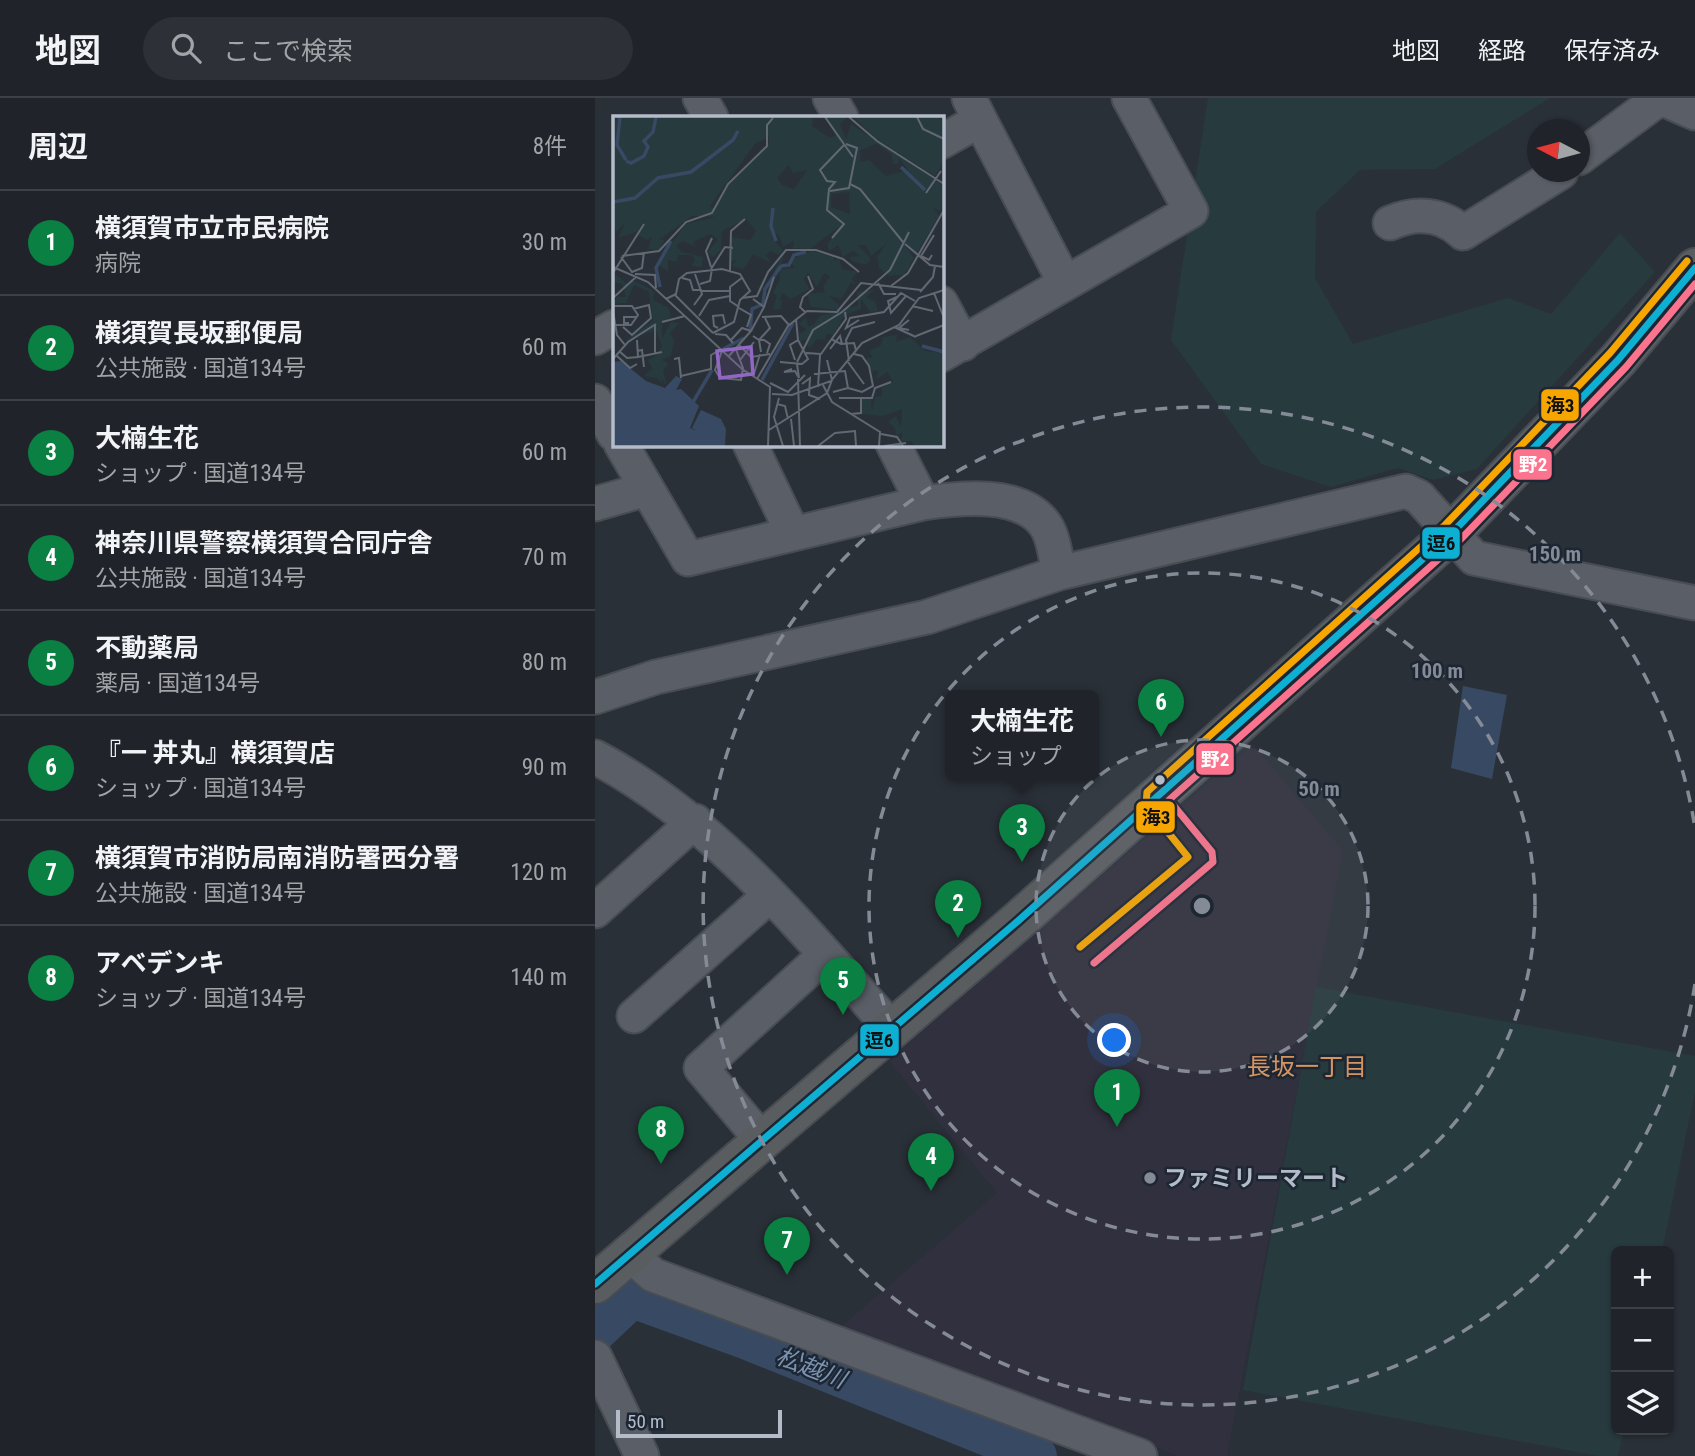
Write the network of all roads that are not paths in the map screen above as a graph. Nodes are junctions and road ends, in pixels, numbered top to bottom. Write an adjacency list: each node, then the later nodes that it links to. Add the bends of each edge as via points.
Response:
1 (699, 98): 7 (street)
2 (830, 98): 8 (street)
3 (1129, 98): 14 (street, via 1191,211)
4 (1660, 98): 6 (street); 10 (street)
5 (974, 109): 9 (street); 14 (street)
6 (1695, 113)
7 (710, 116)
8 (840, 116)
9 (943, 140)
10 (1590, 150)
11 (1546, 182): 12 (street, via 1463,233 1439,219 1411,214)
12 (1390, 223)
13 (1689, 282): 27 (highway)
14 (1065, 283): 18 (street)
15 (943, 311): 18 (street)
16 (613, 328): 17 (street)
17 (595, 338)
18 (952, 349)
19 (595, 401): 20 (street)
20 (613, 432)
21 (622, 446): 24 (street)
22 (751, 446): 28 (street)
23 (894, 446): 25 (street)
24 (647, 489): 26 (street); 28 (street, via 688,559)
25 (923, 503): 28 (street); 29 (street, via 992,498 1026,511 1046,526)
26 (595, 504)
27 (1452, 533): 29 (street, via 1419,497 1406,491); 30 (street, via 1474,558); 38 (highway)
28 (793, 534)
29 (1059, 573): 31 (street, via 927,617 656,677)
30 (1695, 603)
31 (595, 697)
32 (595, 757): 33 (street)
33 (695, 821): 34 (street); 35 (street)
34 (769, 895): 36 (street); 37 (street)
35 (595, 911)
36 (825, 955): 38 (street); 39 (street, via 701,1068)
37 (633, 1016)
38 (892, 1030): 39 (highway)
39 (761, 1139): 40 (highway)
40 (610, 1270): 43 (street, via 653,1275)
41 (597, 1359): 42 (street)
42 (642, 1456)
43 (1140, 1456)

